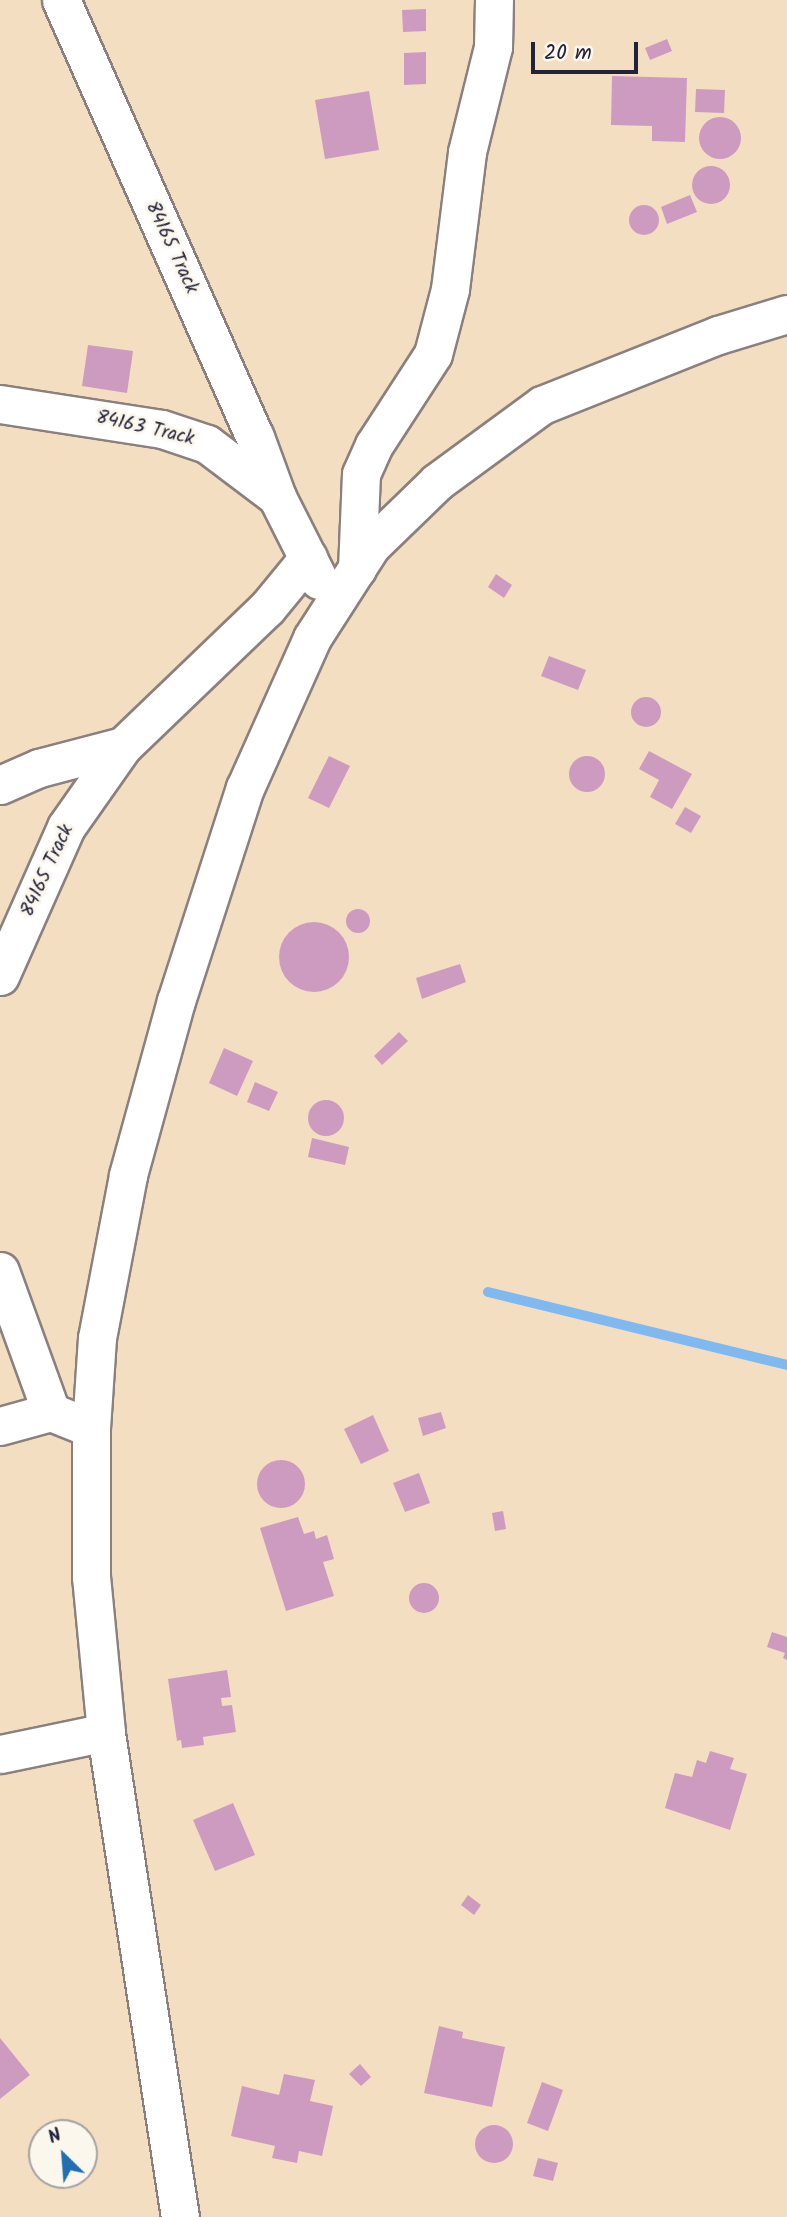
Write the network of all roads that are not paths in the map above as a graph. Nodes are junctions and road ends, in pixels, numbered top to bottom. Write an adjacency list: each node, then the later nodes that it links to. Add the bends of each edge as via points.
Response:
1 (61, 0): 5 (street, 84165 Track, via 256,437)
2 (494, 0): 7 (street, via 493,47 467,152 450,289 433,354 360,474)
3 (787, 314): 7 (street, via 718,335 542,405 437,482 371,546)
4 (0, 404): 5 (street, 84163 Track, via 162,429 207,444)
5 (277, 497): 6 (street, 84163 Track)
6 (308, 558): 8 (street, 84163 Track); 9 (street, 84165 Track, via 267,608)
7 (356, 569): 8 (street)
8 (332, 606): 15 (street, via 312,638 245,788 176,1001 128,1175 97,1338)
9 (122, 746): 10 (street, via 39,768); 11 (street, 84165 Track, via 66,827)
10 (0, 785)
11 (0, 976)
12 (0, 1271): 13 (street)
13 (51, 1412): 14 (street); 15 (street)
14 (0, 1426)
15 (91, 1428): 16 (street, via 91,1577)
16 (106, 1732): 17 (street); 18 (street)
17 (0, 1754)
18 (180, 2217)

